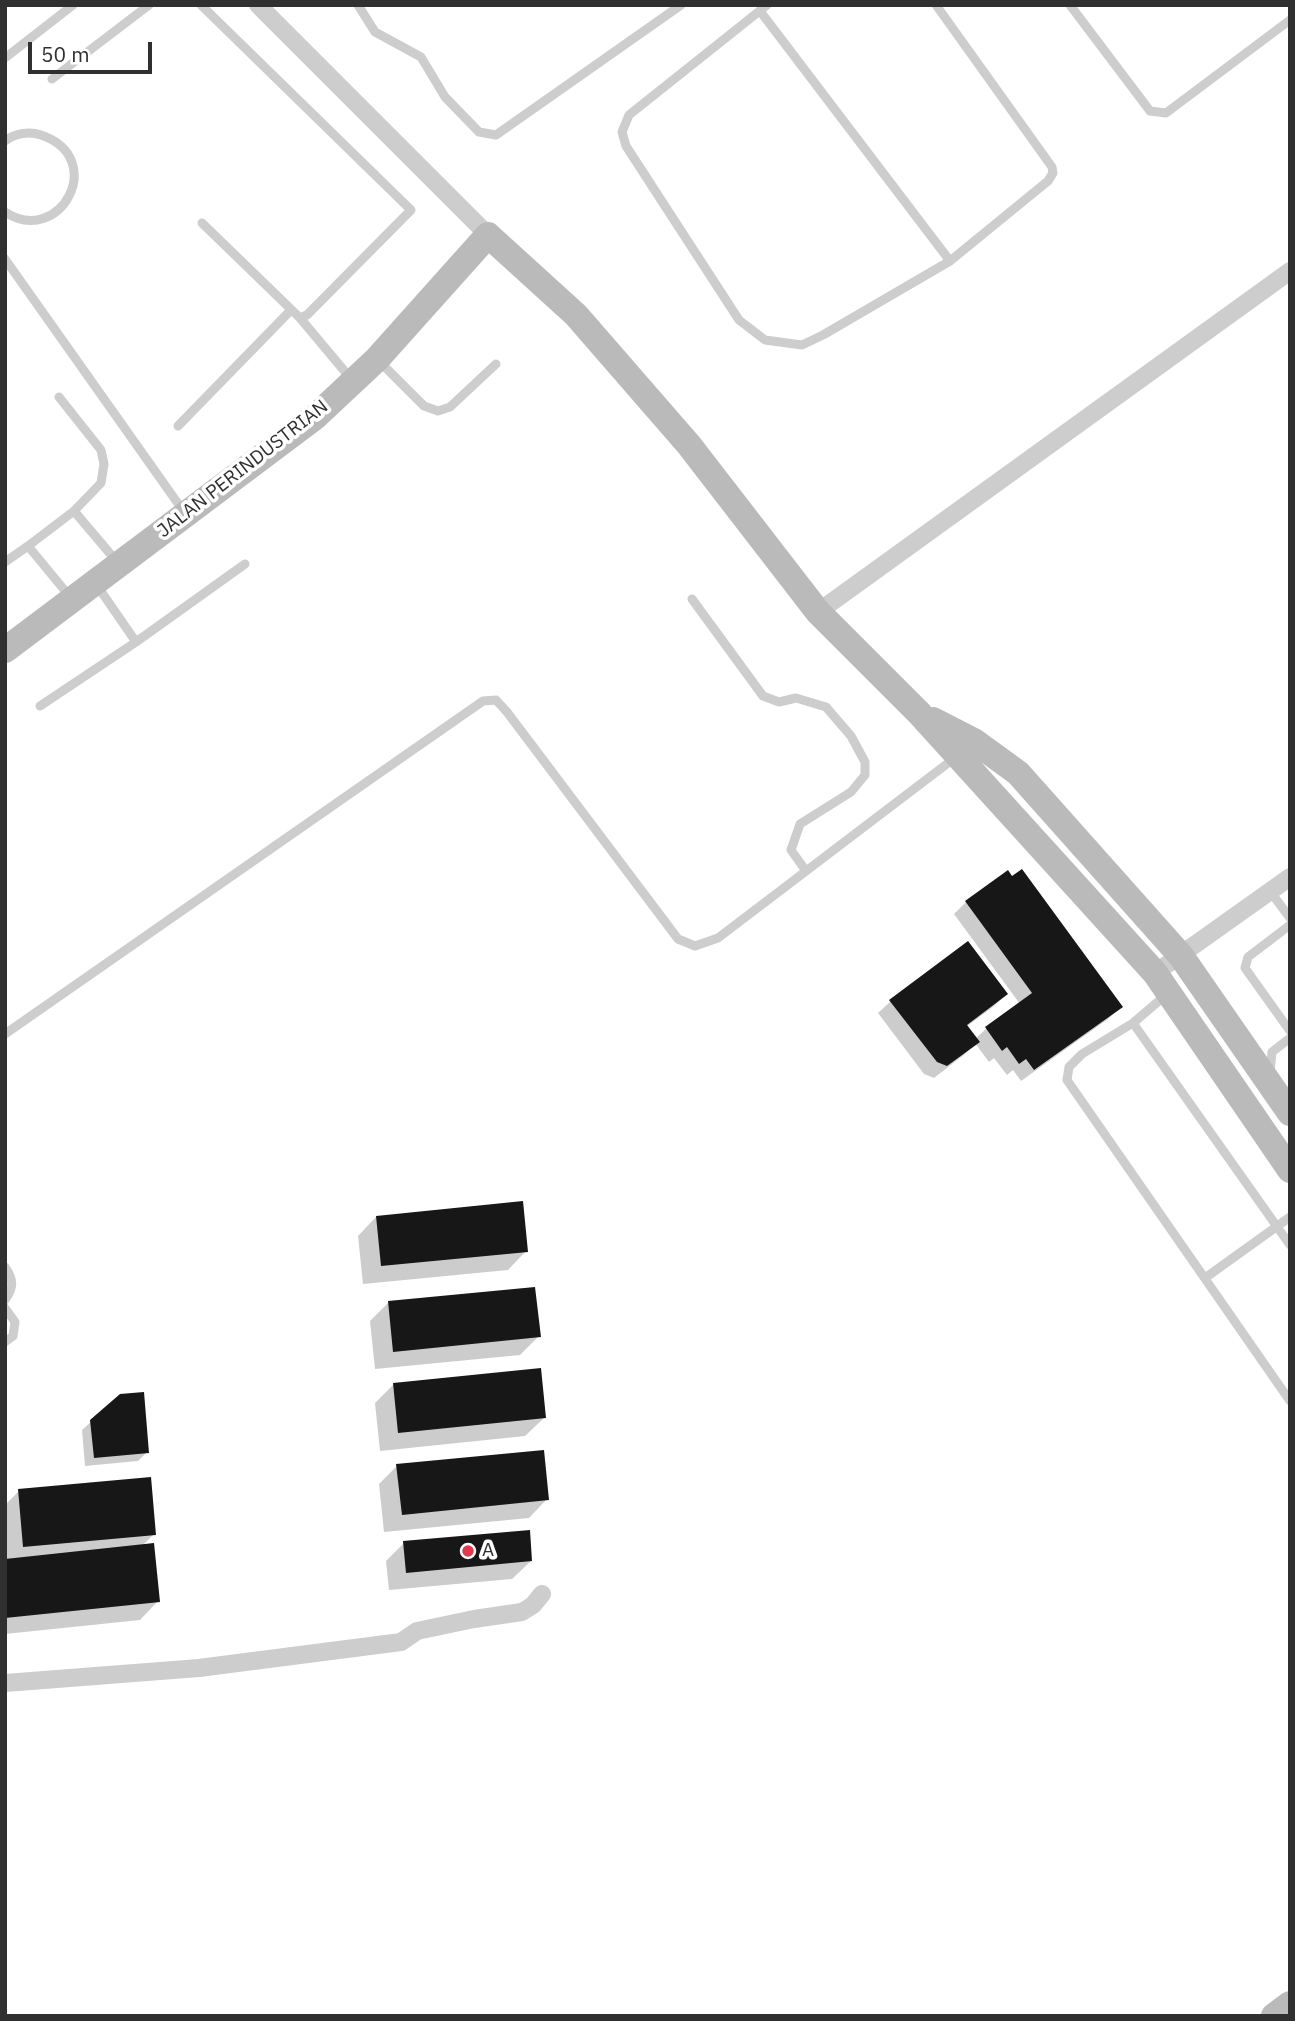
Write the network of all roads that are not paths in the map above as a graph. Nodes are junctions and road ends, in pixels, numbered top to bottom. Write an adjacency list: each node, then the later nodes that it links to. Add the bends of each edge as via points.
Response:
1 (72, 5): 11 (lane)
2 (149, 5): 12 (lane)
3 (201, 5): 21 (lane, via 411,210)
4 (258, 5): 16 (street)
5 (358, 5): 6 (lane, via 375,33 421,57 445,97 479,132 496,135)
6 (681, 5)
7 (936, 5): 18 (lane, via 1053,173)
8 (1070, 5): 10 (lane, via 1150,111 1157,113 1166,113)
9 (764, 8): 18 (lane); 18 (lane, via 629,114 622,132 626,146 739,320 765,340 802,345)
10 (1290, 20)
11 (5, 58)
12 (52, 79)
13 (5, 141): 14 (lane, via 32,132 48,137 63,145 75,177 69,199 52,215 30,221)
14 (6, 215)
15 (202, 223): 20 (lane)
16 (488, 235): 22 (main road, JALAN PERINDUSTRIAN); 36 (main road, via 576,315 689,445)
17 (5, 259): 28 (lane)
18 (950, 261)
19 (1290, 271): 36 (street)
20 (291, 310): 21 (lane); 26 (lane)
21 (300, 317): 24 (lane)
22 (377, 359): 23 (lane, via 424,406 438,411 450,407); 24 (main road, JALAN PERINDUSTRIAN)
23 (496, 364)
24 (353, 381): 28 (main road, JALAN PERINDUSTRIAN, via 314,417)
25 (60, 397): 27 (lane, via 101,450 104,464 101,483)
26 (178, 426)
27 (74, 511): 29 (lane); 32 (lane)
28 (185, 513): 32 (main road, JALAN PERINDUSTRIAN)
29 (28, 546): 30 (lane); 35 (lane)
30 (5, 562)
31 (245, 564): 37 (lane)
32 (119, 565): 33 (main road, JALAN PERINDUSTRIAN)
33 (95, 583): 35 (main road, JALAN PERINDUSTRIAN); 37 (lane)
34 (692, 599): 41 (lane, via 763,696 779,702 796,698 826,707 851,736 865,762 864,775 851,792 800,824 790,849)
35 (72, 600): 38 (main road, JALAN PERINDUSTRIAN)
36 (818, 612): 40 (main road, via 919,713)
37 (136, 642): 39 (lane)
38 (5, 650)
39 (40, 706)
40 (966, 749): 41 (lane); 46 (main road, via 1018,773); 47 (main road)
41 (806, 871): 50 (lane, via 718,938 695,946 678,939 507,712 496,700 483,701)
42 (1290, 877): 43 (street)
43 (1270, 891): 44 (lane); 46 (street)
44 (1290, 918)
45 (1290, 925): 49 (lane, via 1248,957 1245,968)
46 (1181, 956): 47 (street); 52 (main road)
47 (1161, 983): 48 (lane); 54 (main road)
48 (1133, 1023): 56 (lane); 59 (lane, via 1082,1054 1069,1067 1068,1080)
49 (1290, 1031)
50 (5, 1034)
51 (1290, 1038): 52 (lane, via 1272,1052)
52 (1272, 1087): 53 (main road)
53 (1290, 1113)
54 (1290, 1170)
55 (1290, 1217): 56 (lane)
56 (1276, 1226): 57 (lane); 59 (lane)
57 (1290, 1245)
58 (5, 1267): 60 (lane, via 13,1281)
59 (1205, 1278): 63 (lane)
60 (5, 1300)
61 (5, 1308): 62 (lane, via 15,1322 13,1336)
62 (5, 1342)
63 (1290, 1401)
64 (542, 1594): 65 (street, via 522,1612 417,1632 401,1642 199,1668)
65 (5, 1684)
66 (1290, 2004): 67 (main road)
67 (1274, 2016)

